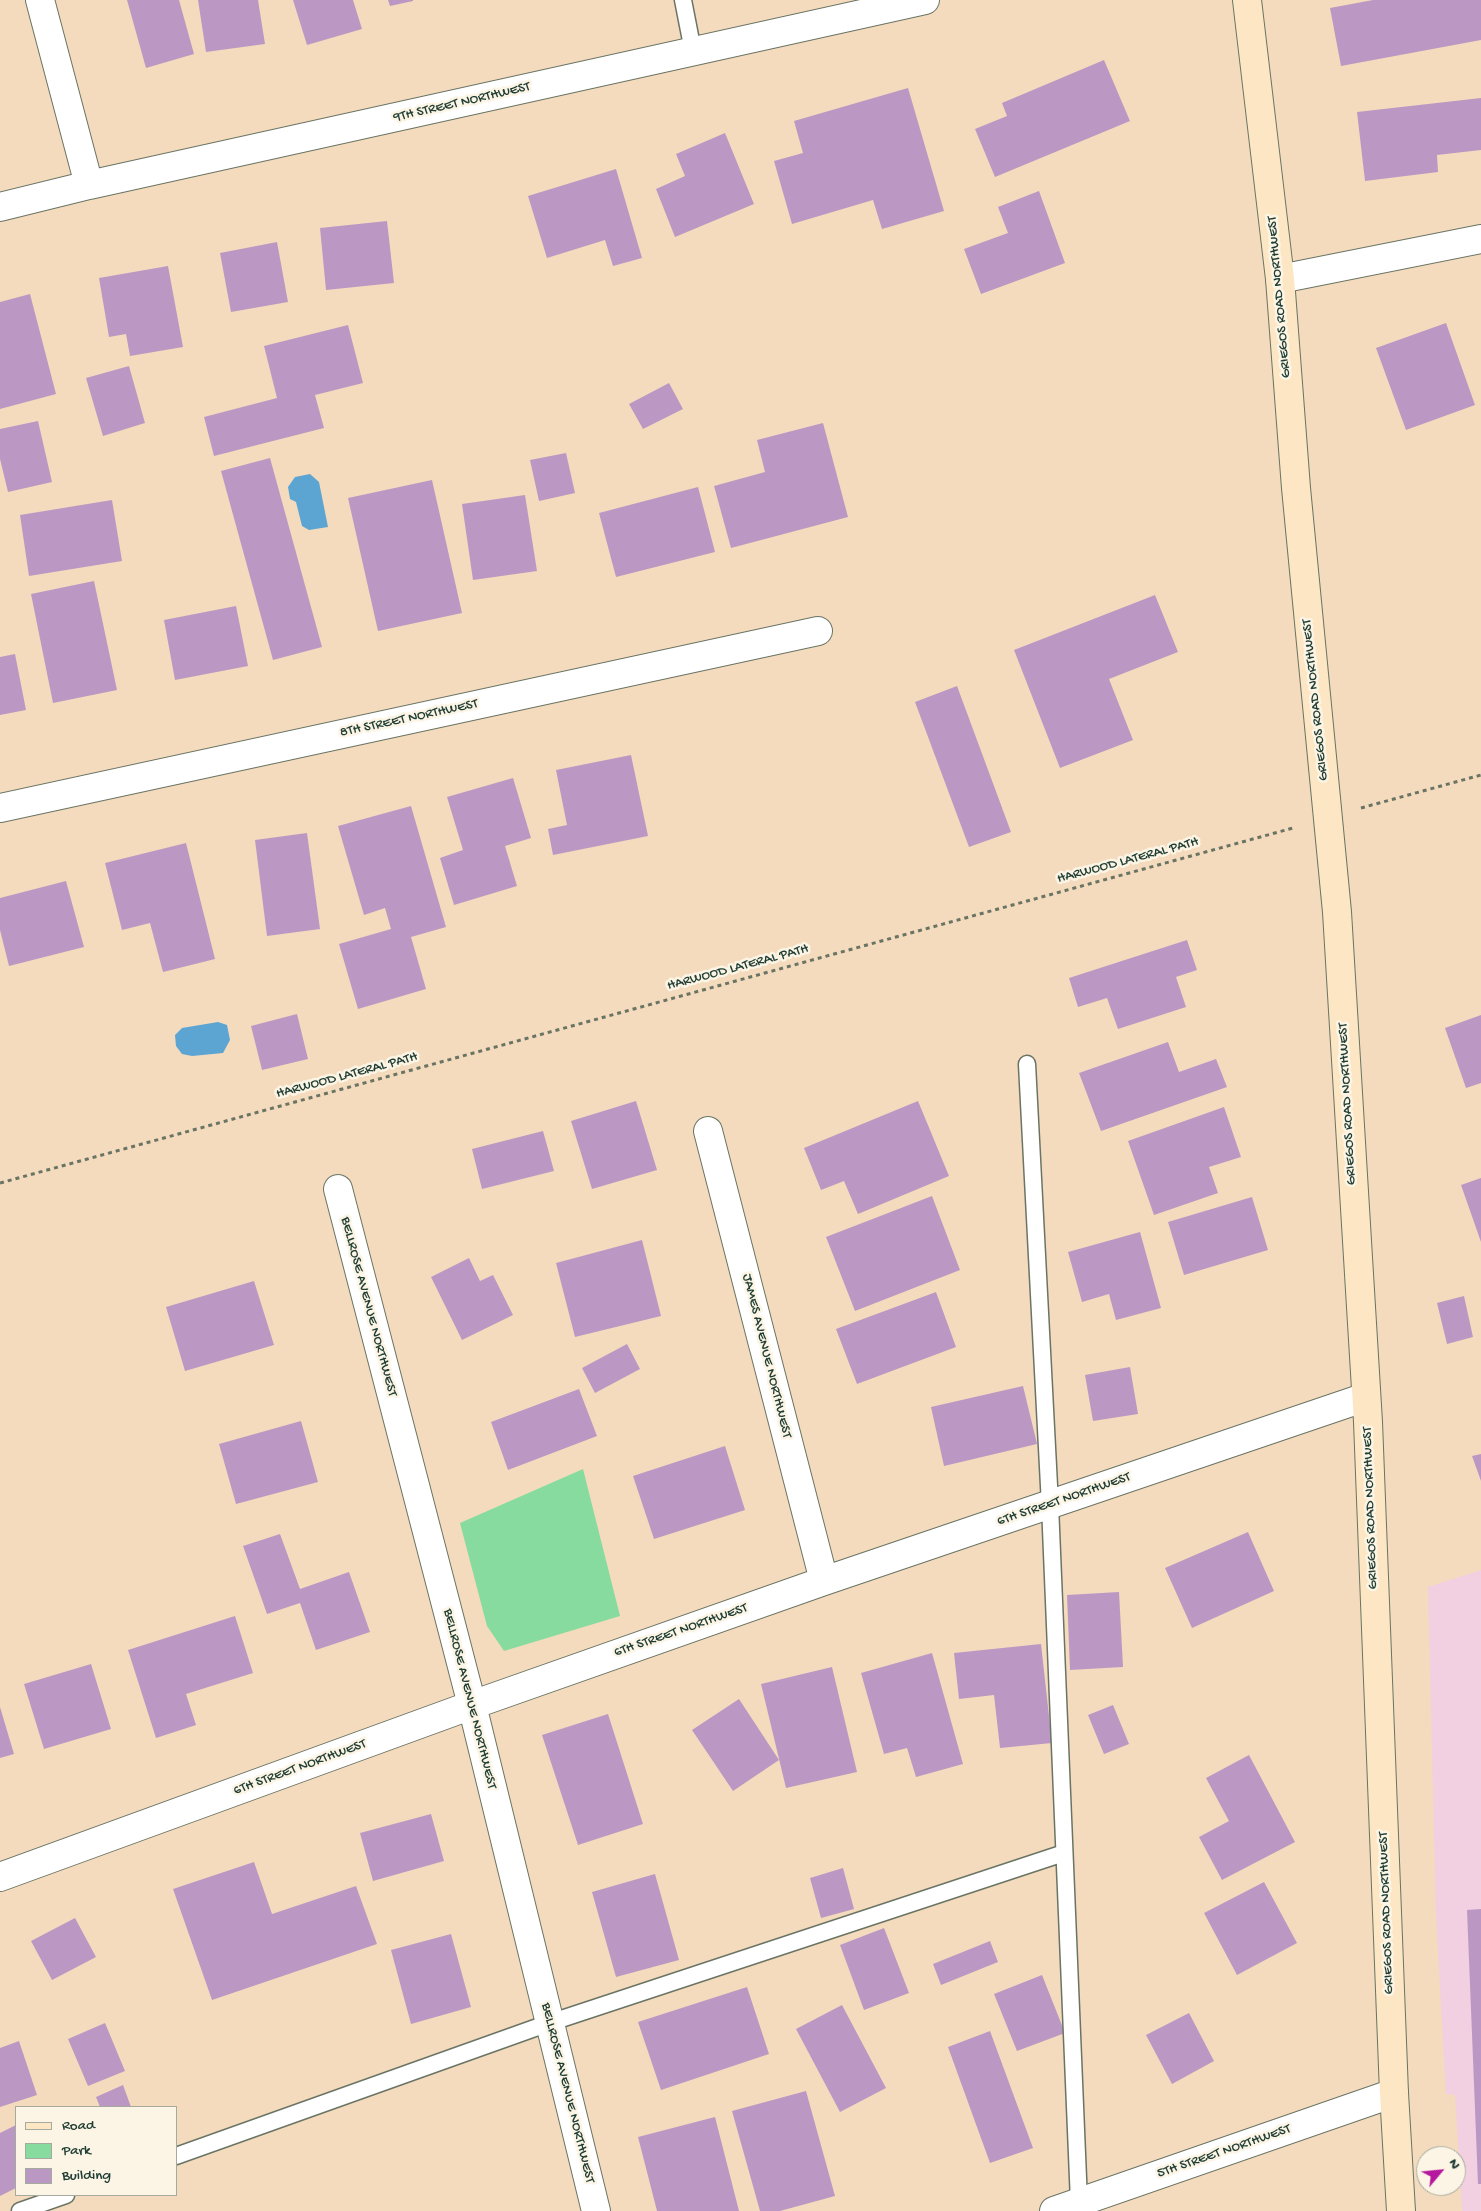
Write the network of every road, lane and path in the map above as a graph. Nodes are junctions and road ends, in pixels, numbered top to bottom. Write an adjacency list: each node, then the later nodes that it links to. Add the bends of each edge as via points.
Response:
1 (40, 0): 6 (street)
2 (683, 0): 5 (lane)
3 (925, 0): 5 (street, 9TH STREET NORTHWEST)
4 (1248, 0): 9 (main road, GRIEGOS ROAD NORTHWEST)
5 (693, 51): 6 (street, 9TH STREET NORTHWEST)
6 (89, 185): 7 (street, 9TH STREET NORTHWEST)
7 (0, 207)
8 (1481, 239): 9 (street)
9 (1280, 279): 13 (main road, GRIEGOS ROAD NORTHWEST, via 1296,488)
10 (818, 631): 12 (street, 8TH STREET NORTHWEST)
11 (1481, 775): 13 (path, HARWOOD LATERAL PATH)
12 (0, 808)
13 (1328, 818): 16 (path, HARWOOD LATERAL PATH); 18 (main road, GRIEGOS ROAD NORTHWEST, via 1337,912)
14 (1027, 1064): 19 (lane)
15 (708, 1131): 20 (street, JAMES AVENUE NORTHWEST)
16 (0, 1182)
17 (338, 1189): 21 (street, BELLROSE AVENUE NORTHWEST)
18 (1366, 1397): 19 (street, 6TH STREET NORTHWEST); 25 (main road, GRIEGOS ROAD NORTHWEST)
19 (1050, 1504): 20 (street, 6TH STREET NORTHWEST); 22 (lane)
20 (824, 1581): 21 (street, 6TH STREET NORTHWEST)
21 (472, 1705): 23 (street, 6TH STREET NORTHWEST); 24 (street, BELLROSE AVENUE NORTHWEST)
22 (1064, 1853): 24 (lane); 28 (lane)
23 (0, 1877)
24 (550, 2023): 26 (lane); 30 (street, BELLROSE AVENUE NORTHWEST)
25 (1394, 2093): 28 (street, 5TH STREET NORTHWEST); 32 (main road, GRIEGOS ROAD NORTHWEST)
26 (178, 2155)
27 (63, 2196): 29 (lane)
28 (1079, 2202): 31 (street, 5TH STREET NORTHWEST)
29 (20, 2211)
30 (596, 2211)
31 (1054, 2211)
32 (1401, 2211)

